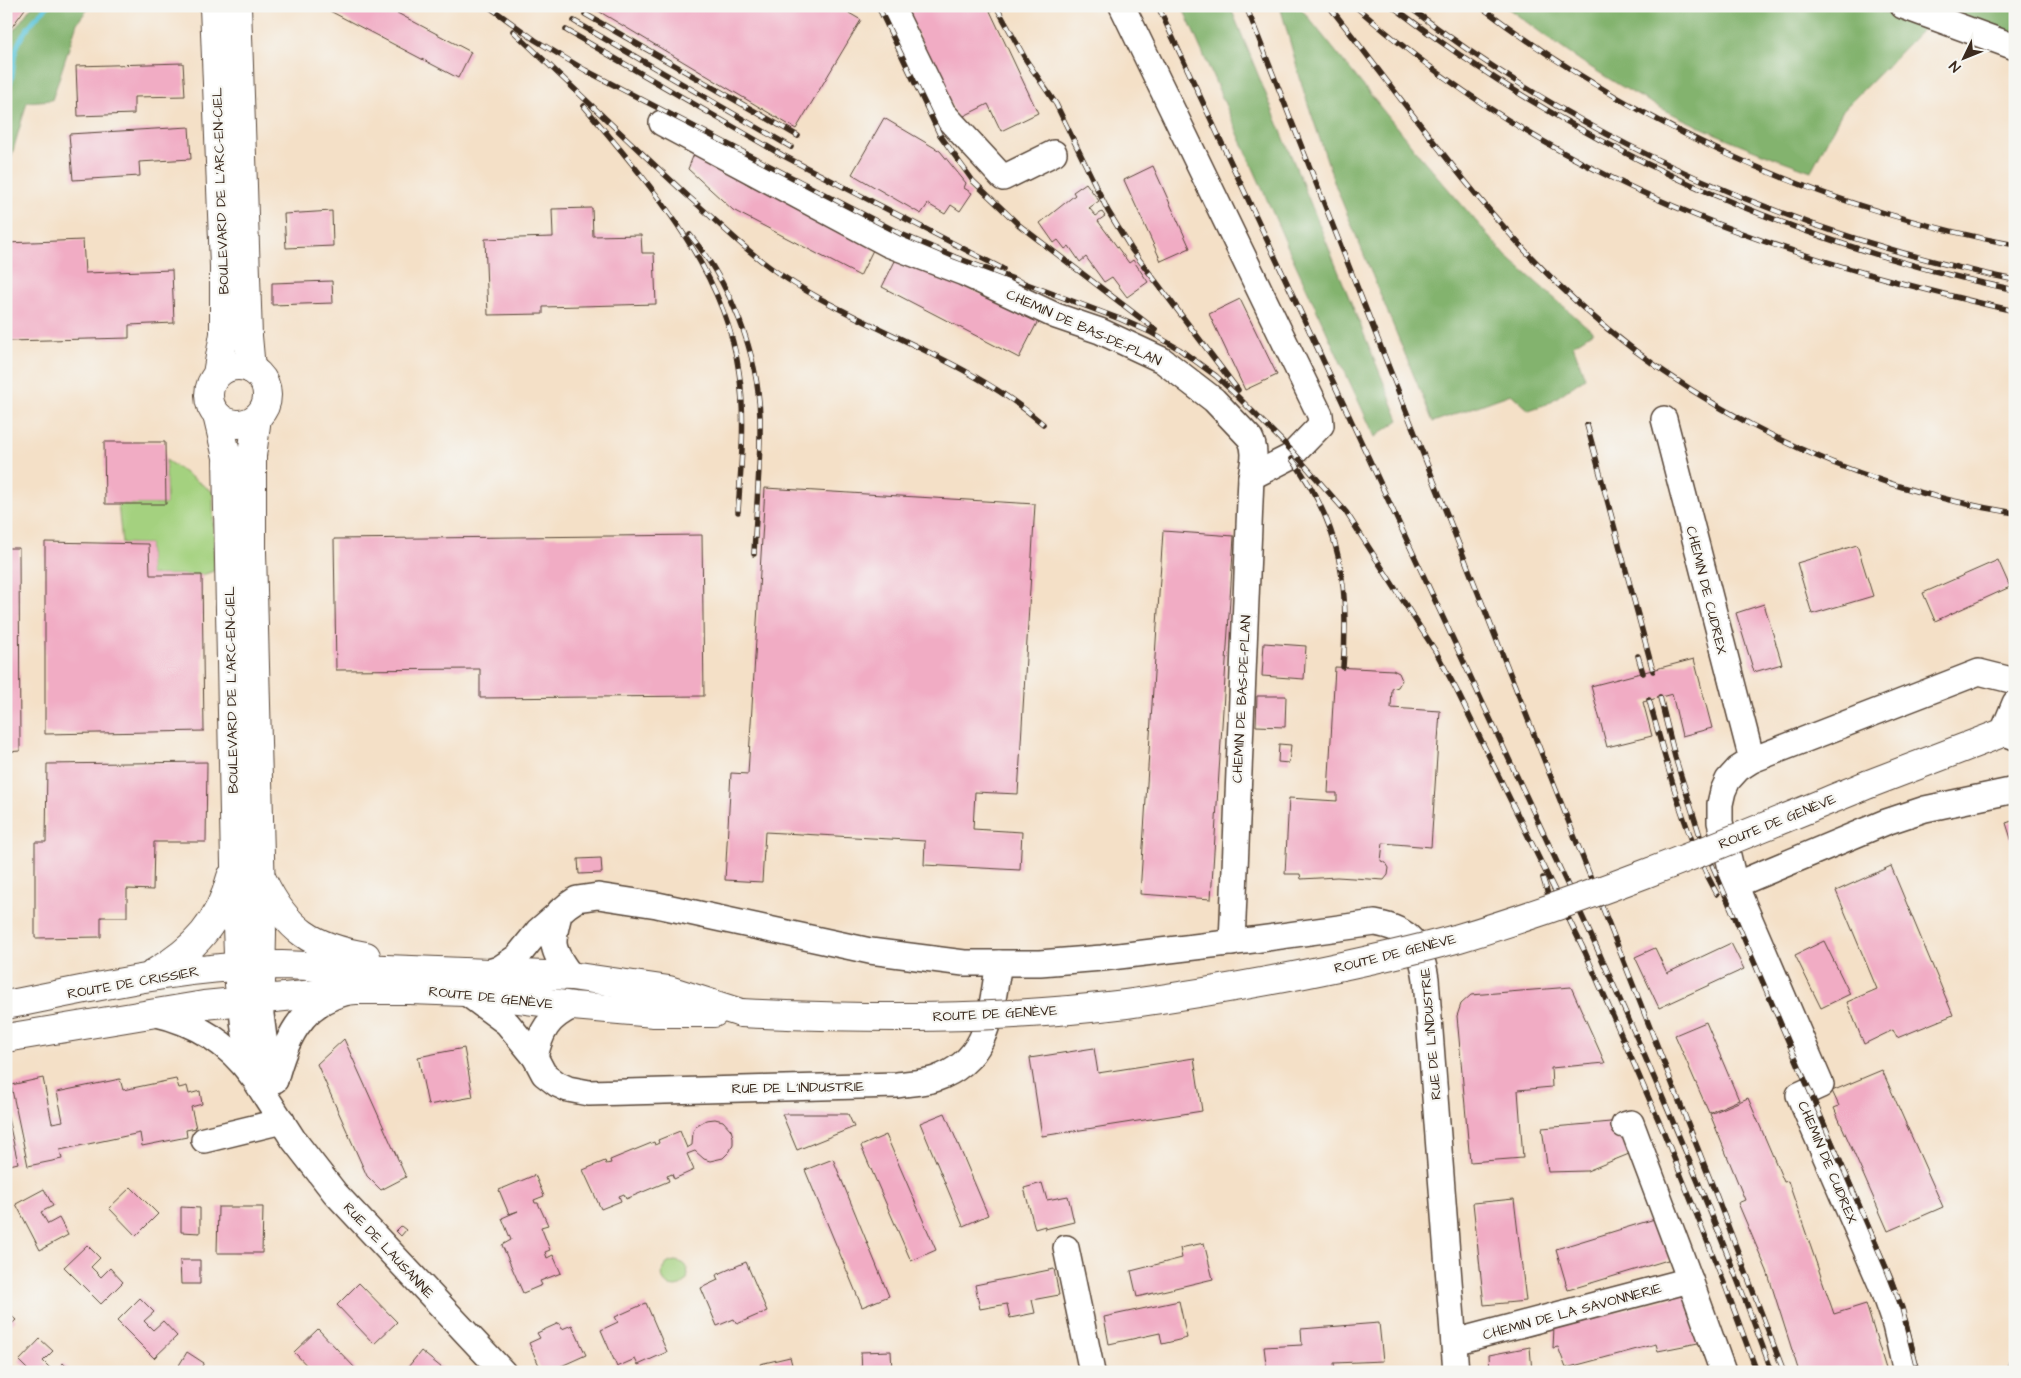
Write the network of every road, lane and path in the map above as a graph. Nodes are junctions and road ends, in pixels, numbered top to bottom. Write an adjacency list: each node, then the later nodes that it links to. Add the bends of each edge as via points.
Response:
1 (214, 6): 10 (main road, BOULEVARD DE L'ARC-EN-CIEL, via 224,266 224,334)
2 (237, 6): 9 (main road, BOULEVARD DE L'ARC-EN-CIEL, via 248,336)
3 (891, 6): 8 (street, via 943,113 1002,178)
4 (1122, 6): 14 (street, via 1320,414 1321,425 1290,456)
5 (1903, 6): 6 (street)
6 (2015, 47)
7 (662, 123): 14 (street, CHEMIN DE BAS-DE-PLAN, via 888,244 964,273 1162,360 1214,400 1250,438 1254,446)
8 (1054, 153)
9 (252, 369): 10 (main road, via 233,366); 12 (main road, via 261,376 267,390 266,405)
10 (217, 374): 11 (main road, via 209,395 211,407)
11 (217, 415): 12 (main road, via 236,424 248,423); 20 (main road, BOULEVARD DE L'ARC-EN-CIEL, via 227,457)
12 (257, 417): 21 (main road, BOULEVARD DE L'ARC-EN-CIEL, via 252,456 252,552)
13 (1664, 419): 18 (street, CHEMIN DE CUDREX)
14 (1251, 477): 24 (street, CHEMIN DE BAS-DE-PLAN)
15 (2013, 686): 18 (street, CHEMIN DE CUDREX, via 1979,672)
16 (2015, 703): 17 (street)
17 (2011, 732): 35 (main road, ROUTE DE GENÈVE, bridge, via 1869,784 1634,879 1541,912 1365,962 1226,989 1124,1004 1020,1013 911,1017)
18 (1752, 760): 22 (street, CHEMIN DE CUDREX, via 1728,780 1720,804 1720,822)
19 (2015, 790): 22 (street, via 1925,809 1886,822)
20 (235, 865): 26 (main road, BOULEVARD DE L'ARC-EN-CIEL); 28 (main road, via 220,907 197,942 178,958)
21 (261, 878): 26 (main road, BOULEVARD DE L'ARC-EN-CIEL, via 262,932); 29 (main road, via 283,916 319,944 352,954)
22 (1735, 886): 49 (street, CHEMIN DE CUDREX, via 1821,1085 1799,1095 1880,1282)
23 (560, 911): 25 (street, RUE DE L'INDUSTRIE, via 578,900 598,896 657,905 894,955); 27 (street, via 554,932 554,950); 29 (street, RUE DE L'INDUSTRIE, via 517,957 504,966)
24 (1232, 943): 25 (street, RUE DE L'INDUSTRIE, via 1102,958); 44 (street, RUE DE L'INDUSTRIE, via 1375,923 1406,933 1416,946 1424,962 1426,979)
25 (999, 964): 37 (street, RUE DE L'INDUSTRIE, via 982,1041 963,1064 933,1080 897,1085 589,1093 557,1084 544,1074)
26 (249, 966): 28 (main road, ROUTE DE CRISSIER); 29 (main road, ROUTE DE GENÈVE); 31 (main road, RUE DE LAUSANNE)
27 (571, 976): 29 (main road, ROUTE DE GENÈVE); 35 (main road, ROUTE DE GENÈVE, via 669,990)
28 (144, 978): 32 (main road, ROUTE DE CRISSIER)
29 (472, 978): 30 (main road, ROUTE DE GENÈVE, via 410,990); 33 (main road, ROUTE DE GENÈVE); 37 (street, RUE DE L'INDUSTRIE)
30 (355, 990): 31 (main road, ROUTE DE GENÈVE); 38 (street, via 324,1001 310,1011 297,1025)
31 (250, 1000): 34 (main road); 38 (street, RUE DE LAUSANNE, via 244,1029)
32 (6, 1006)
33 (573, 1006): 35 (main road, ROUTE DE GENÈVE, via 654,1013); 37 (street, via 559,1013 545,1028)
34 (151, 1013): 36 (main road); 38 (street, via 204,1031)
35 (741, 1013)
36 (6, 1038)
37 (535, 1057)
38 (266, 1082): 39 (street, RUE DE LAUSANNE)
39 (282, 1121): 41 (street); 45 (street, RUE DE LAUSANNE, via 335,1193)
40 (1624, 1125): 43 (street, via 1631,1123)
41 (204, 1140)
42 (1066, 1248): 46 (street)
43 (1690, 1280): 44 (street, CHEMIN DE LA SAVONNERIE); 48 (street)
44 (1454, 1342): 47 (street, RUE DE L'INDUSTRIE)
45 (493, 1367)
46 (1092, 1372)
47 (1456, 1372)
48 (1723, 1372)
49 (1906, 1372)

